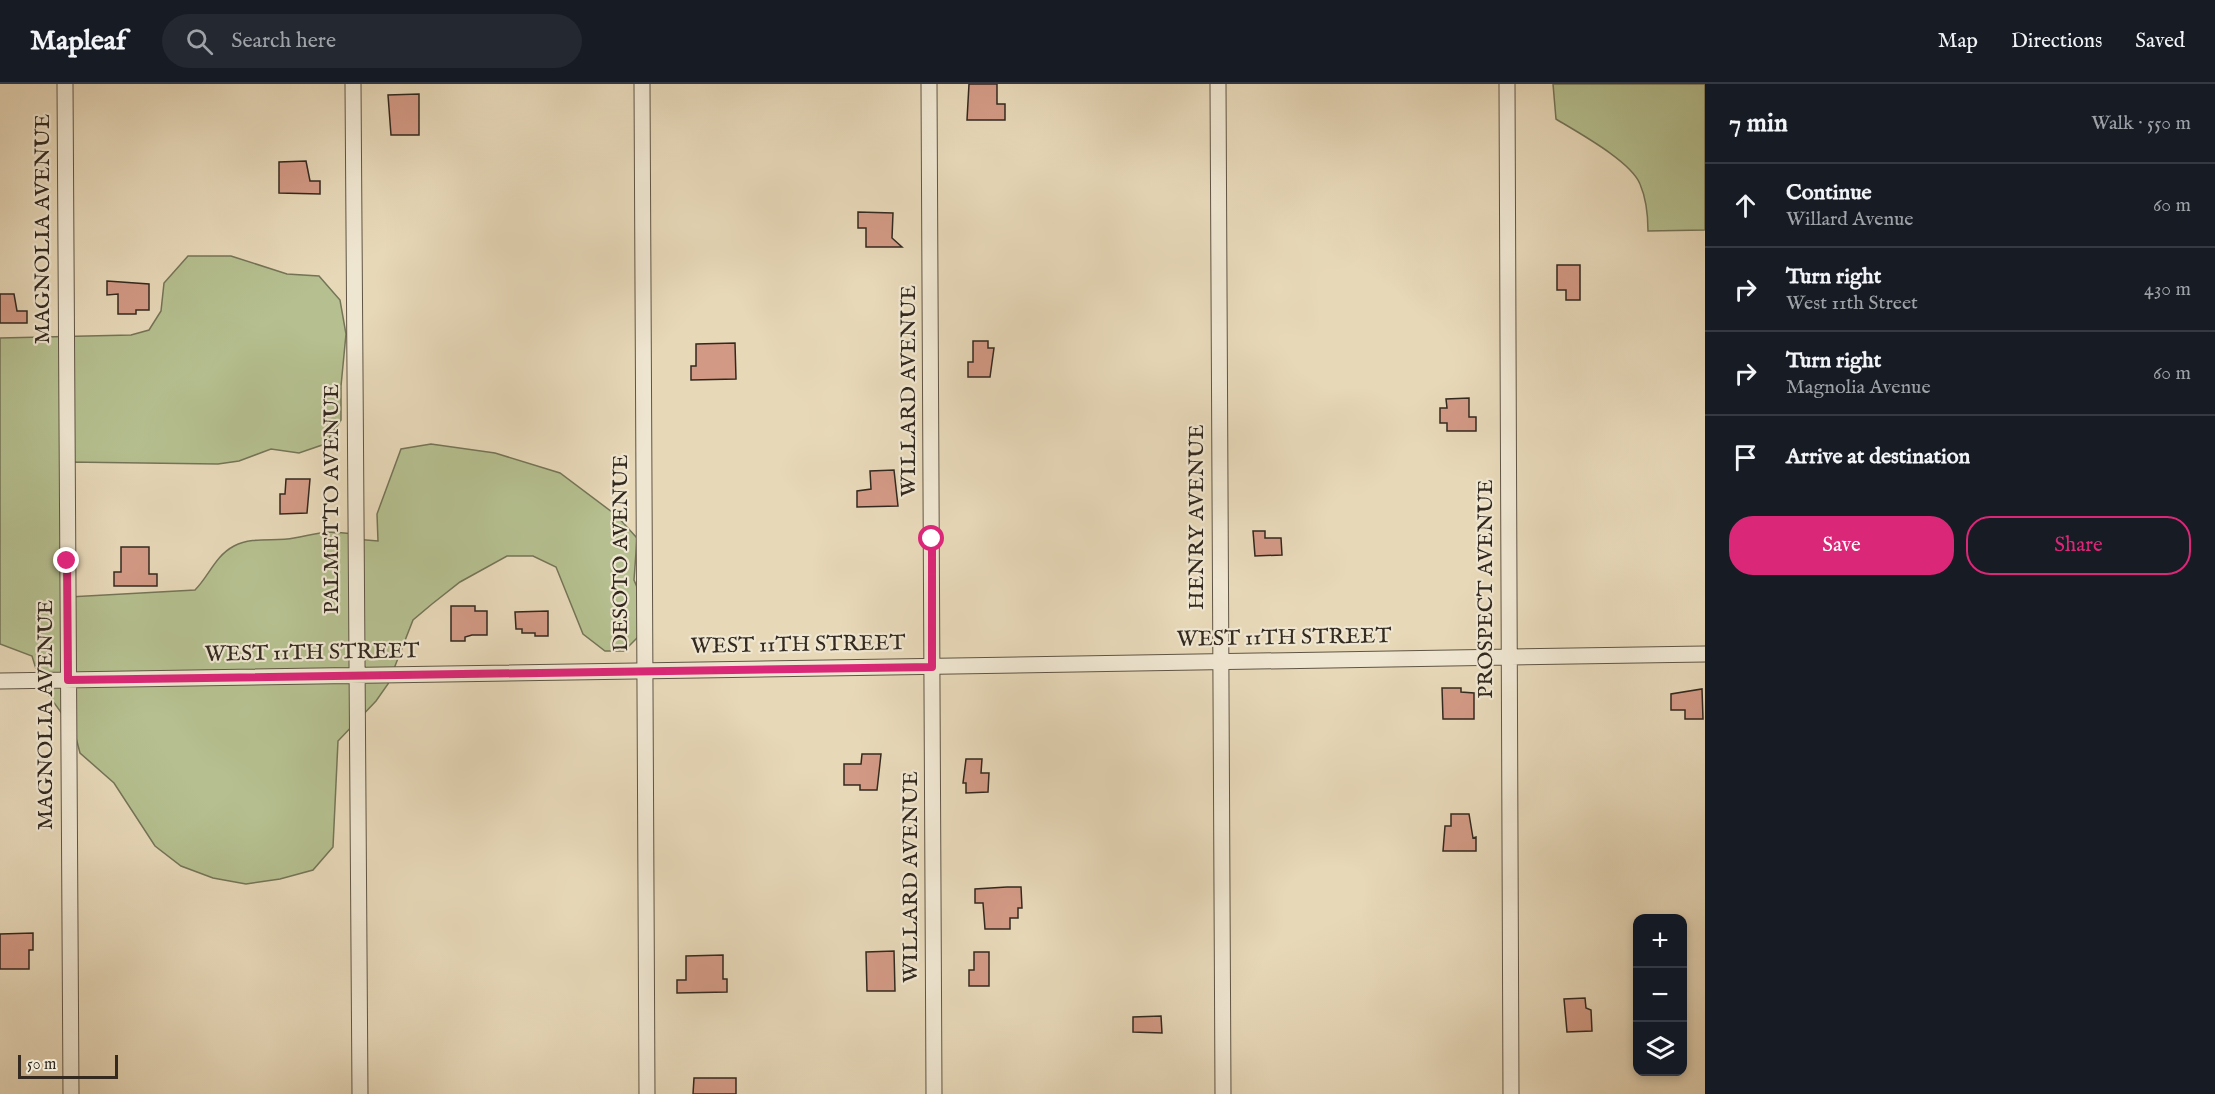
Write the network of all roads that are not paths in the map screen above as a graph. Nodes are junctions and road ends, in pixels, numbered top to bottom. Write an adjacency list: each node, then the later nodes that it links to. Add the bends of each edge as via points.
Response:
1 (65, 84): 13 (street, MAGNOLIA AVENUE)
2 (353, 84): 12 (street, PALMETTO AVENUE)
3 (642, 84): 11 (street, DESOTO AVENUE)
4 (929, 84): 10 (street, WILLARD AVENUE)
5 (1218, 84): 9 (street, HENRY AVENUE)
6 (1507, 84): 8 (street, PROSPECT AVENUE)
7 (1705, 654): 8 (street, WEST 11TH STREET)
8 (1510, 656): 9 (street, WEST 11TH STREET); 20 (street, PROSPECT AVENUE)
9 (1221, 662): 10 (street, WEST 11TH STREET); 19 (street, HENRY AVENUE)
10 (932, 667): 11 (street, WEST 11TH STREET); 18 (street, WILLARD AVENUE)
11 (645, 670): 12 (street, WEST 11TH STREET); 17 (street, DESOTO AVENUE)
12 (356, 675): 13 (street, WEST 11TH STREET); 16 (street, PALMETTO AVENUE)
13 (68, 680): 14 (street, WEST 11TH STREET); 15 (street, MAGNOLIA AVENUE)
14 (0, 681)
15 (70, 1094)
16 (360, 1094)
17 (647, 1094)
18 (934, 1094)
19 (1223, 1094)
20 (1511, 1094)

